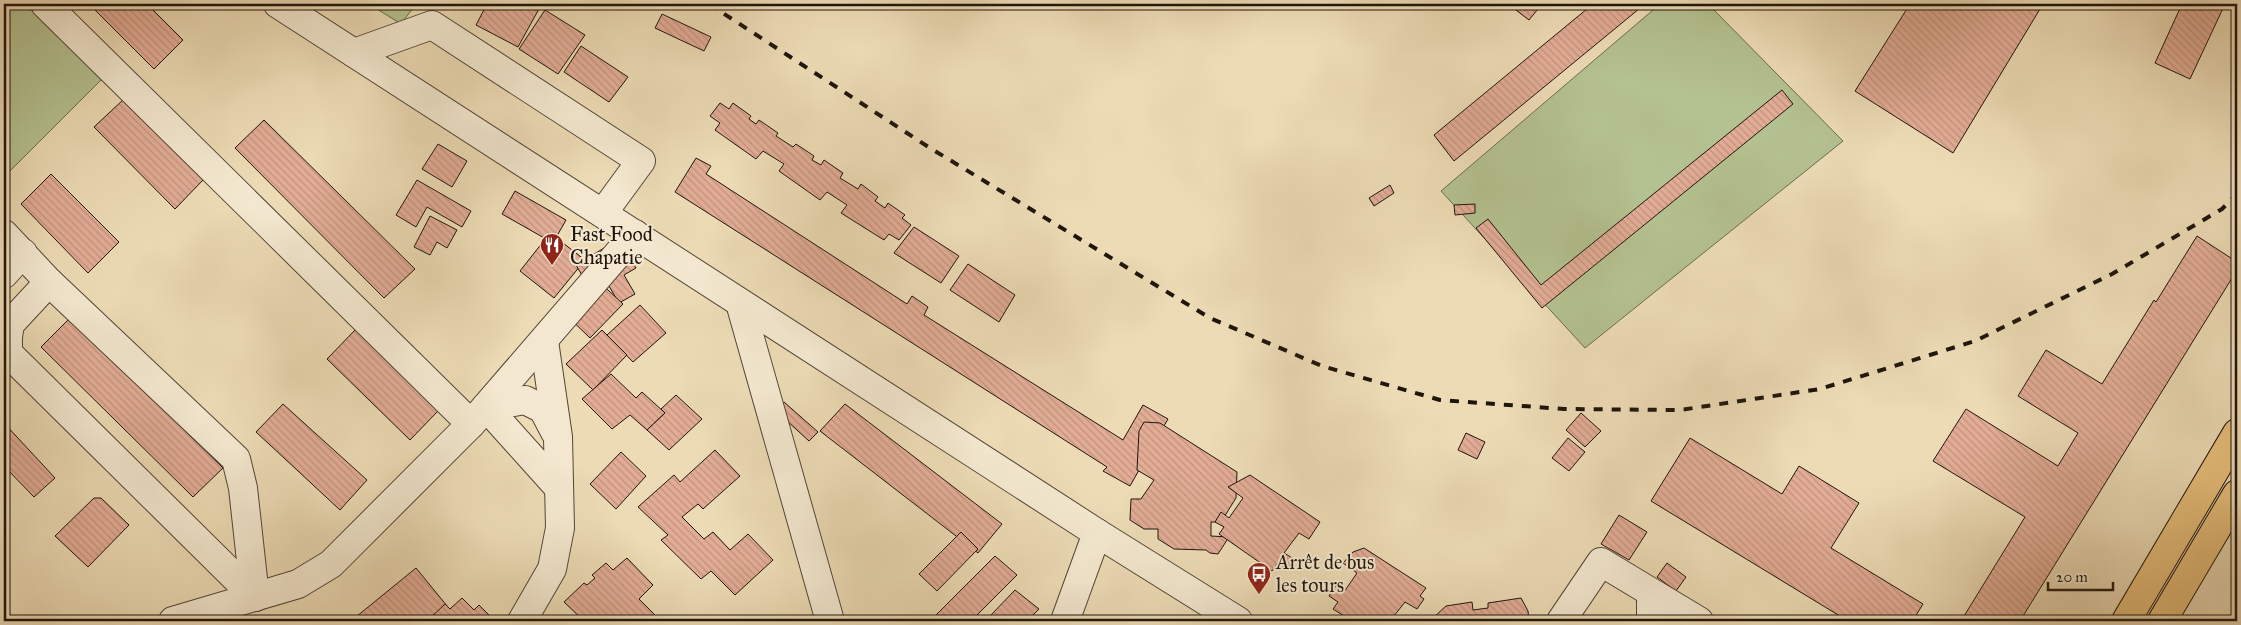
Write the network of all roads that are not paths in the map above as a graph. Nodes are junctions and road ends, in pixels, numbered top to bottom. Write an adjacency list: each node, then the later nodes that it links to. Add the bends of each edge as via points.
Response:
1 (45, 4): 12 (street)
2 (278, 4): 3 (street)
3 (354, 53): 4 (street); 4 (street, via 432,25 460,54 569,123 641,161)
4 (603, 213): 6 (street)
5 (4, 234): 7 (street)
6 (635, 234): 10 (street); 11 (street)
7 (23, 253): 8 (street); 9 (street)
8 (4, 274)
9 (50, 282): 19 (street, via 236,459 243,488); 19 (street, via 10,324 8,353)
10 (740, 303): 17 (street); 22 (street)
11 (544, 341): 12 (street); 14 (street)
12 (478, 415): 14 (street, via 525,400 543,409); 15 (street); 19 (street, via 331,564 298,584)
13 (2237, 433): 28 (main road)
14 (558, 437): 15 (street)
15 (558, 486): 21 (street, via 560,528 552,570)
16 (2237, 494): 29 (main road)
17 (1097, 533): 23 (street); 24 (street)
18 (1651, 593): 25 (street, via 1601,562); 26 (street); 27 (street)
19 (255, 597): 20 (street)
20 (173, 621)
21 (522, 621)
22 (830, 621)
23 (1065, 621)
24 (1238, 621)
25 (1561, 621)
26 (1651, 621)
27 (1698, 621)
28 (2126, 621)
29 (2162, 621)

